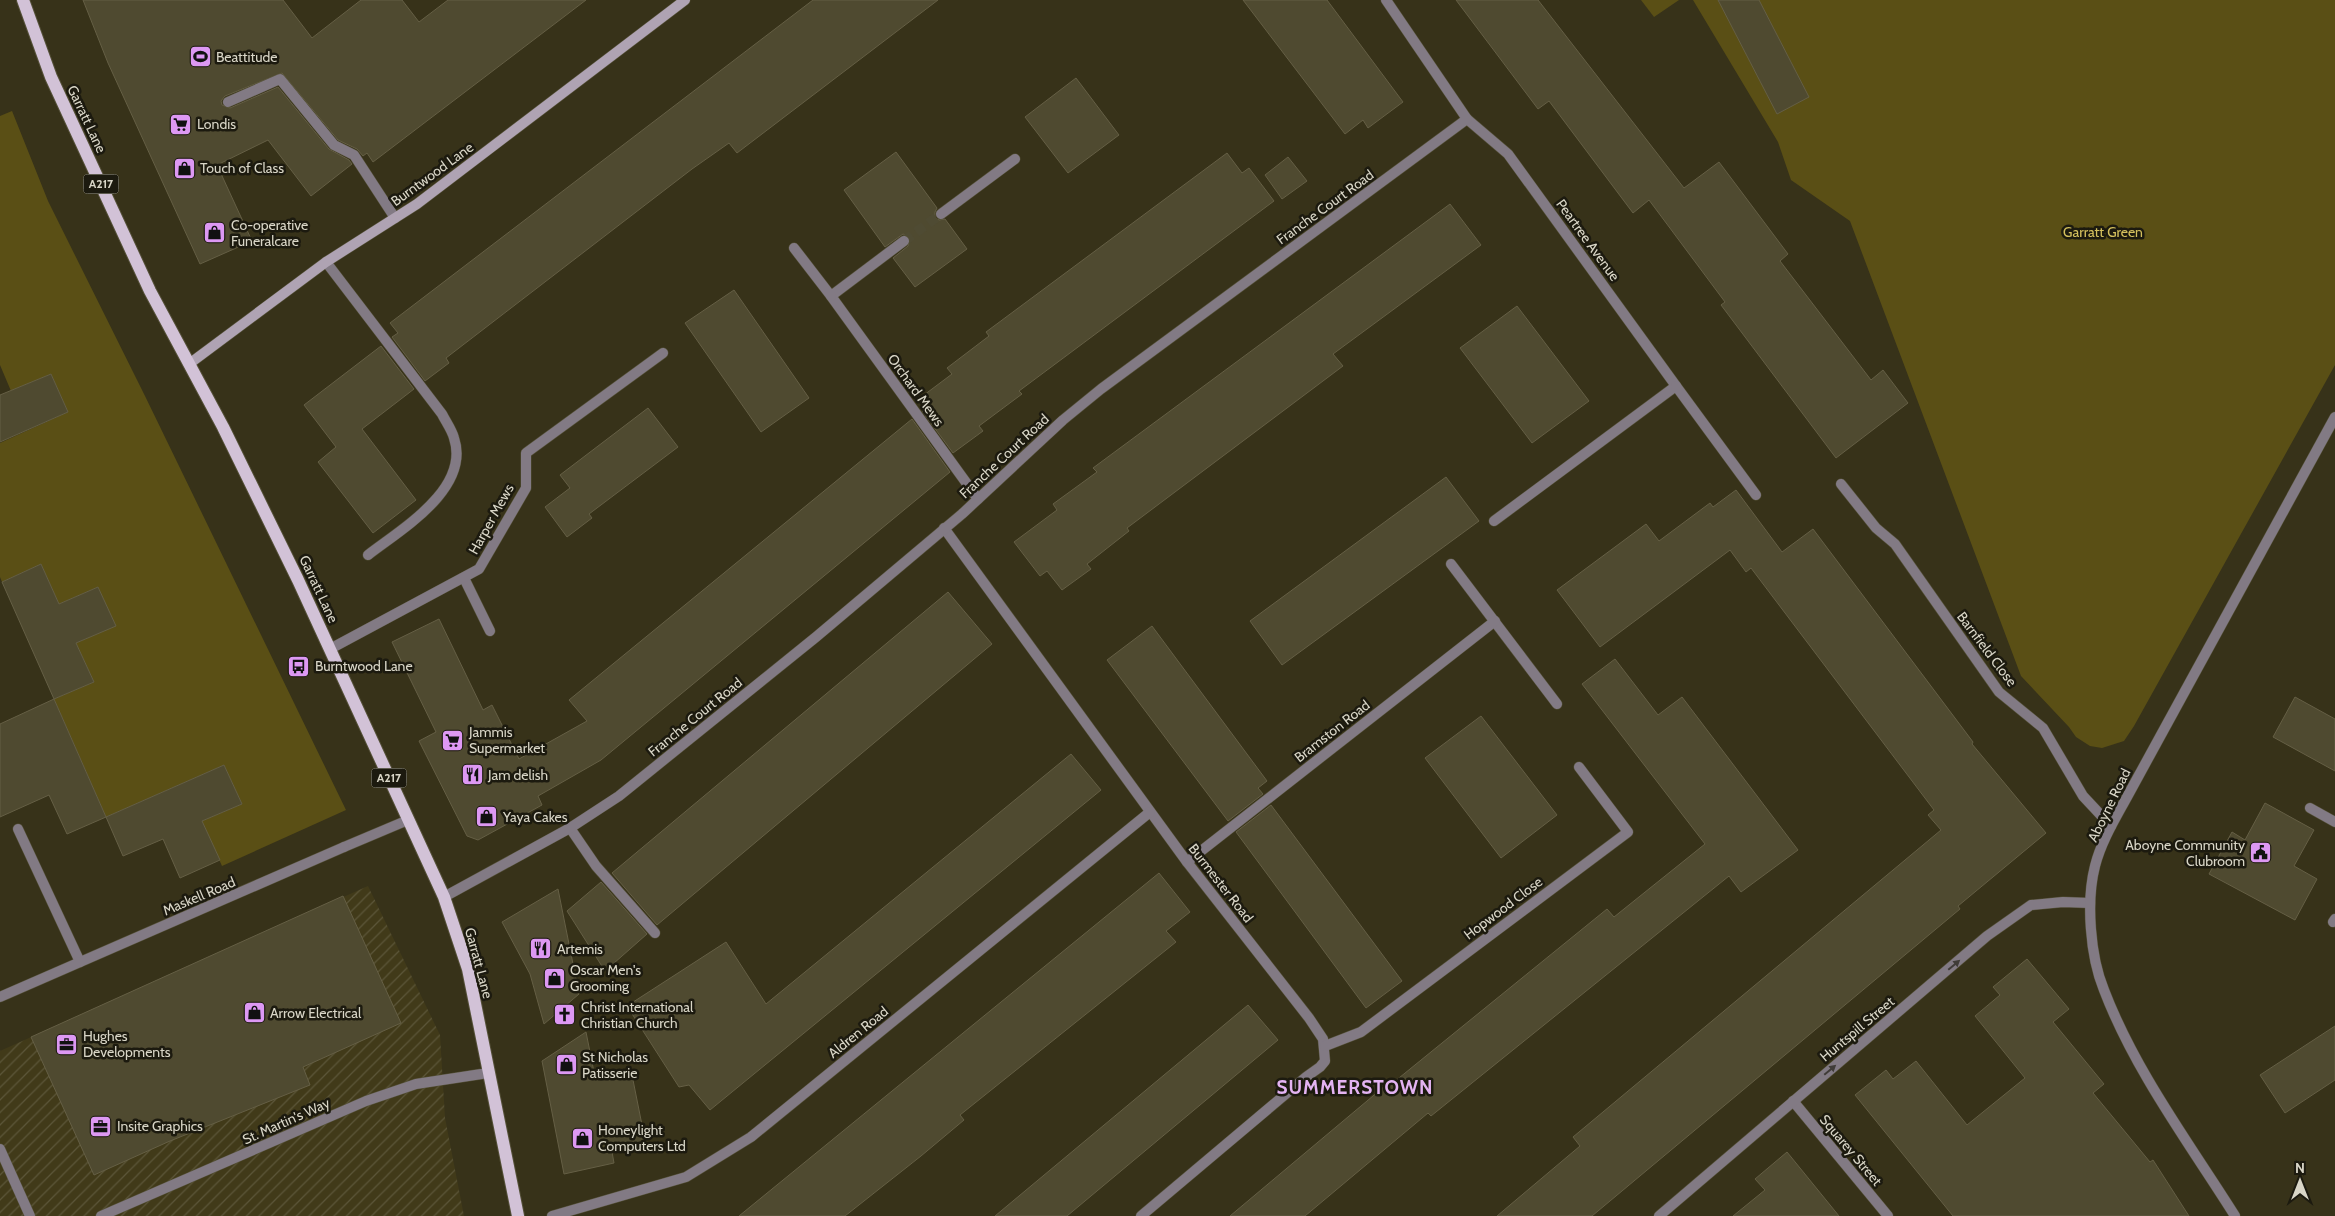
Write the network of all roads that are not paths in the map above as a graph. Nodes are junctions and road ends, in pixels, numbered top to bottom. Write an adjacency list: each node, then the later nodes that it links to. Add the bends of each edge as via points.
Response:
1 (23, 0): 14 (main road, Garratt Lane / A217, via 51,78 150,291)
2 (686, 0): 8 (main road, Burntwood Lane)
3 (1386, 0): 5 (street)
4 (228, 102): 8 (street, via 280,79 334,145 354,156)
5 (1467, 119): 15 (street, Peartree Avenue, via 1508,154); 19 (street, Franche Court Road, via 1100,389)
6 (1015, 159): 7 (street)
7 (941, 214)
8 (395, 218): 11 (main road, Burntwood Lane)
9 (904, 241): 12 (street)
10 (794, 248): 12 (street, Orchard Mews)
11 (326, 262): 14 (main road, Burntwood Lane); 22 (street, via 442,414 455,439 457,459 445,490 433,505)
12 (831, 296): 19 (street, Orchard Mews)
13 (664, 353): 24 (street, Harper Mews, via 526,453 526,488 479,569)
14 (189, 364): 27 (main road, Garratt Lane / A217)
15 (1676, 386): 18 (street, Peartree Avenue); 20 (street)
16 (2335, 417): 34 (street, Aboyne Road)
17 (1842, 484): 34 (street, Barnfield Close, via 1876,528 1895,544 1999,692 2043,728 2083,796)
18 (1756, 495)
19 (978, 499): 21 (street, Franche Court Road)
20 (1494, 521)
21 (944, 528): 31 (street, Burmester Road); 35 (street, Franche Court Road, via 816,637 619,796)
22 (368, 556)
23 (1451, 564): 25 (street)
24 (464, 578): 26 (street); 27 (street, Harper Mews)
25 (1495, 621): 28 (street); 37 (street, Bramston Road)
26 (490, 631)
27 (330, 649): 32 (main road, Garratt Lane / A217)
28 (1557, 704)
29 (1579, 767): 43 (street, Hopwood Close, via 1628,832 1361,1032)
30 (2310, 808): 33 (street)
31 (1150, 812): 37 (street, Burmester Road); 50 (street, Aldren Road, via 751,1137 686,1177)
32 (408, 820): 38 (main road, Garratt Lane / A217); 41 (street, Maskell Road)
33 (2335, 822)
34 (2111, 826): 39 (street, Aboyne Road, via 2095,866)
35 (570, 828): 38 (street, Franche Court Road); 40 (street, via 596,866)
36 (18, 829): 41 (street)
37 (1186, 862): 43 (street, Burmester Road, via 1320,1032)
38 (444, 897): 44 (main road, Garratt Lane / A217, via 468,969)
39 (2090, 904): 45 (street, Huntspill Street, one-way to 39, via 1987,936 2031,905); 54 (street, Aboyne Road, via 2094,947 2103,988 2137,1061)
40 (655, 933)
41 (80, 962): 42 (street, Maskell Road)
42 (0, 997)
43 (1325, 1046): 51 (street, via 1325,1061 1320,1067)
44 (488, 1073): 48 (street, St. Martin's Way, via 416,1084 366,1101); 49 (main road, Garratt Lane / A217)
45 (1793, 1101): 52 (street, Huntspill Street); 53 (street, Squarey Street)
46 (0, 1149): 47 (street)
47 (30, 1216)
48 (101, 1216)
49 (518, 1216)
50 (552, 1216)
51 (1141, 1216)
52 (1659, 1216)
53 (1888, 1216)
54 (2234, 1216)

